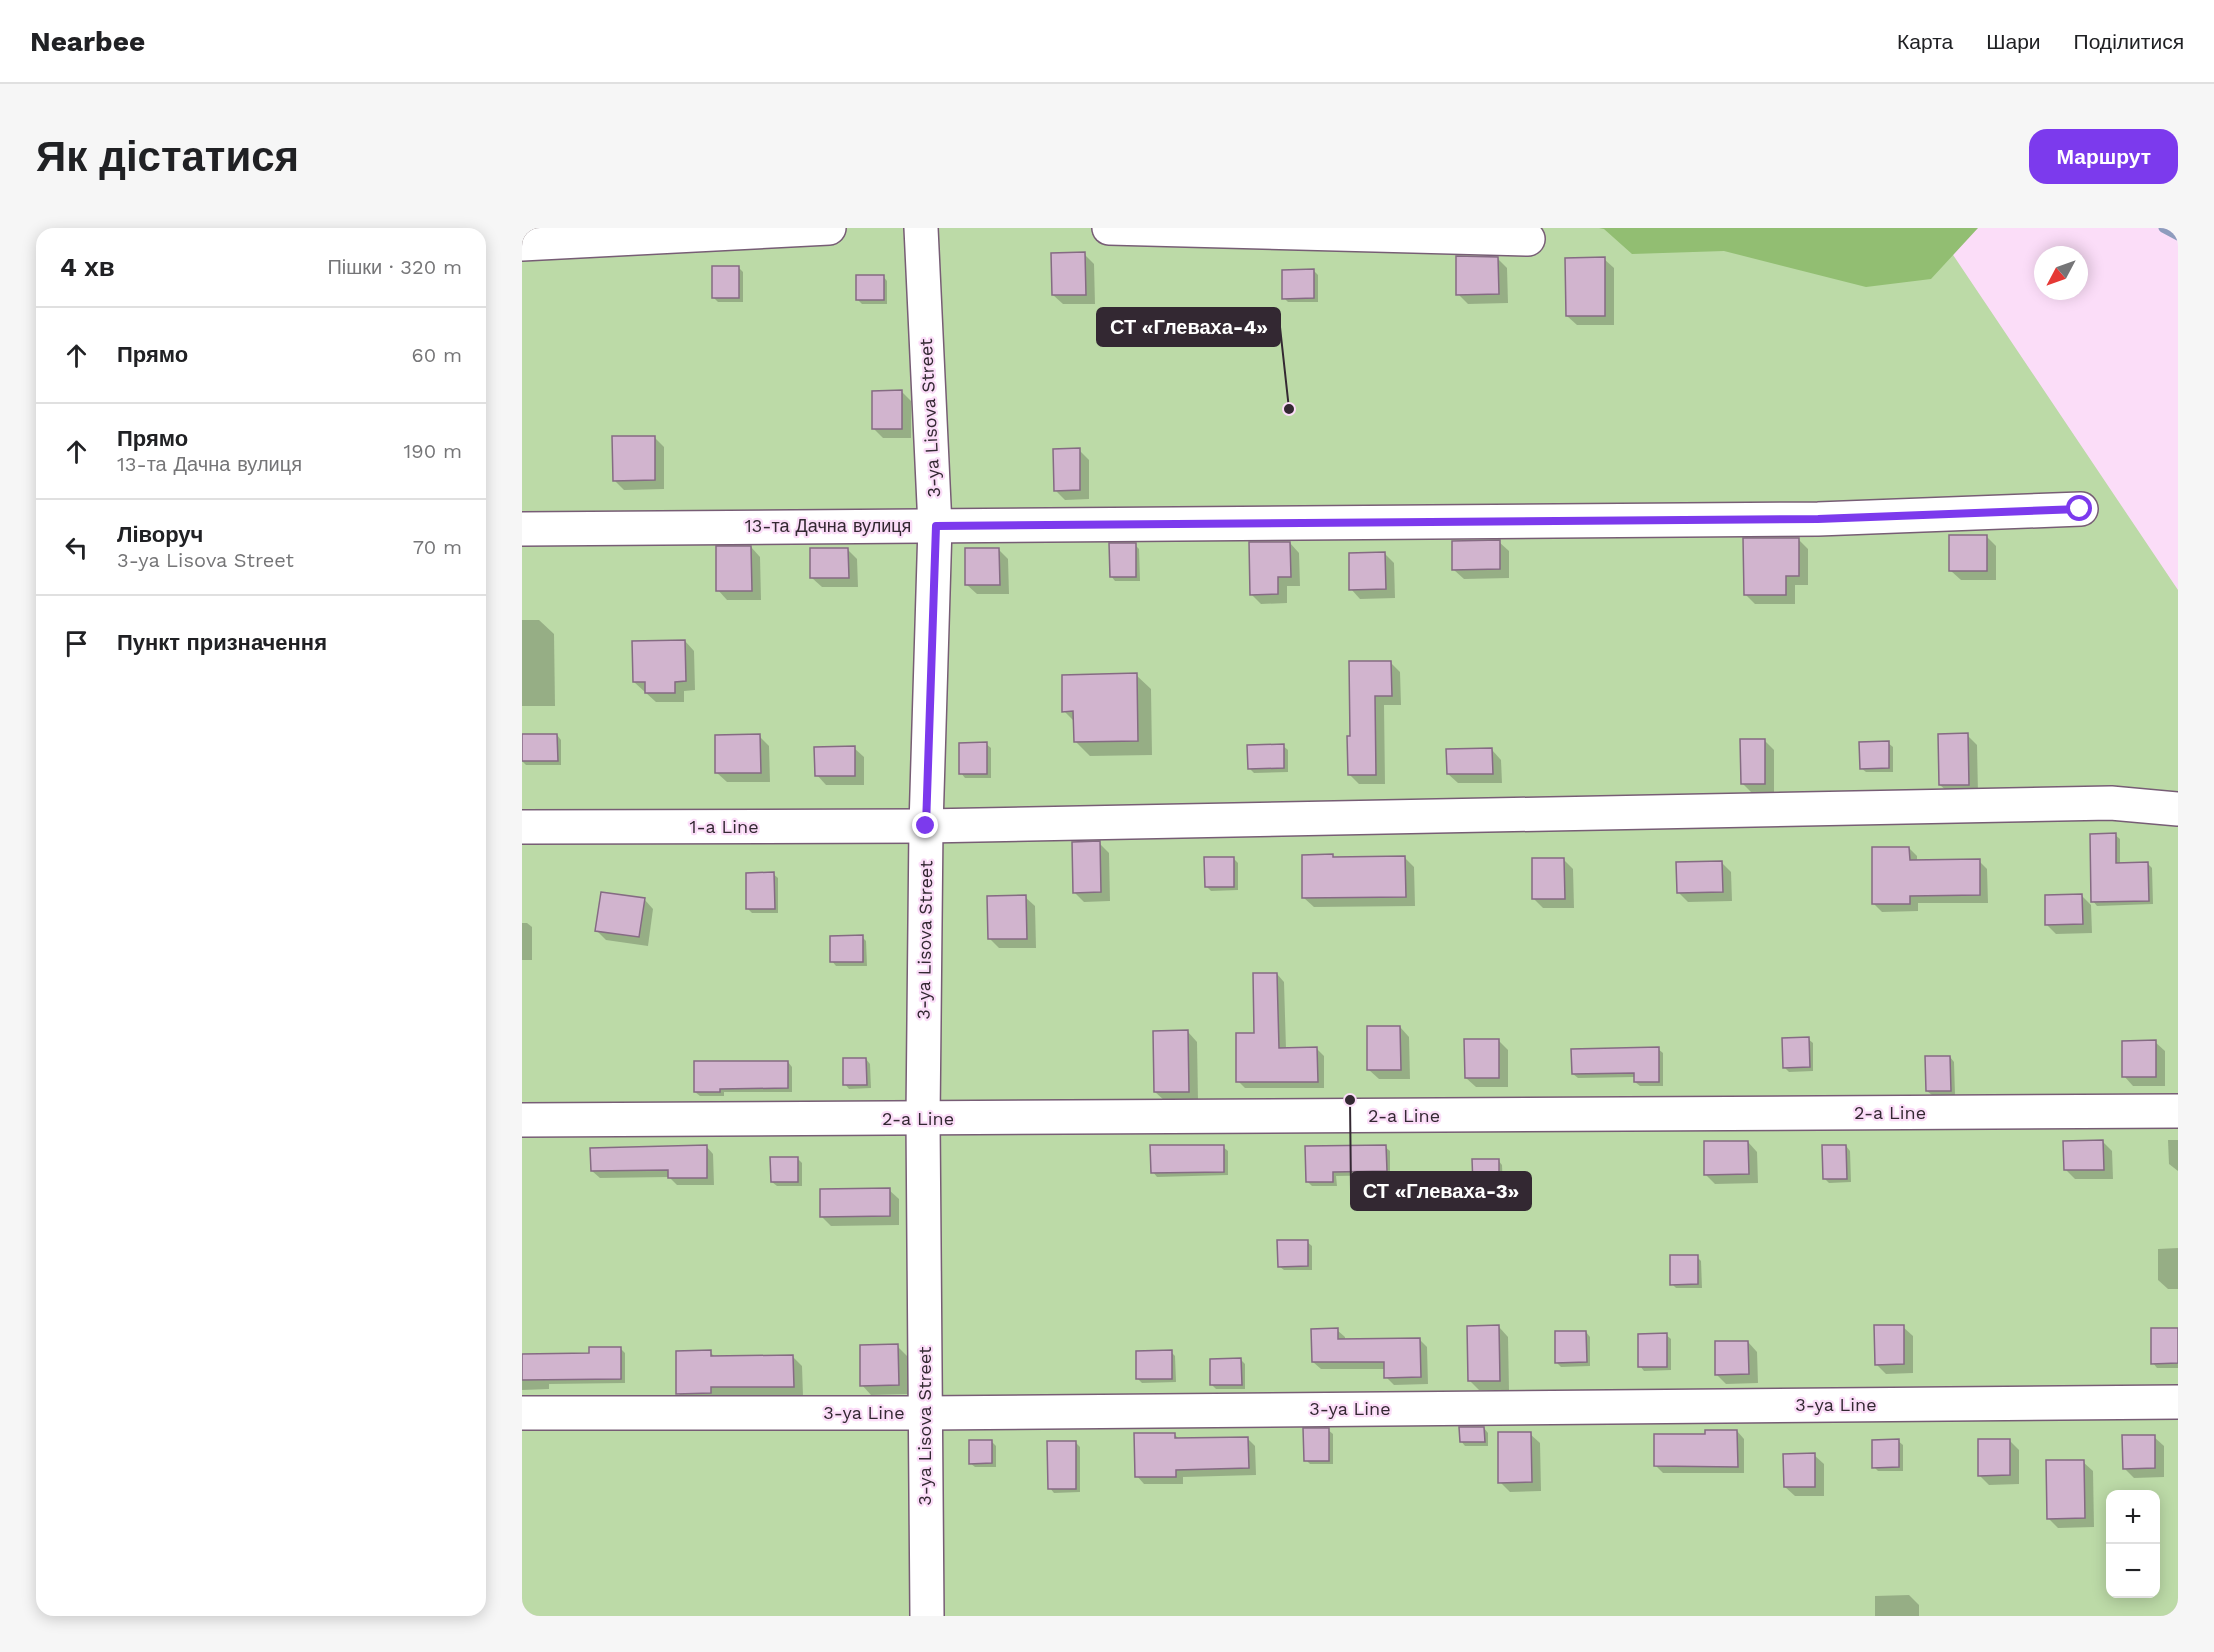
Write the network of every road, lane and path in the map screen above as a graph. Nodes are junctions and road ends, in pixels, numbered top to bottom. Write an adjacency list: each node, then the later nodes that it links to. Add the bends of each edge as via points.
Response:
1 (829, 228): 5 (street)
2 (921, 228): 7 (street, 3-ya Lisova Street)
3 (1109, 228): 4 (street)
4 (1528, 239)
5 (522, 244)
6 (2080, 509): 7 (street, 13-та Дачна вулиця, via 1818,519)
7 (936, 526): 8 (street, 13-та Дачна вулиця); 10 (street, 3-ya Lisova Street)
8 (522, 529)
9 (2178, 809): 10 (street, 1-a Line, via 2099,803)
10 (926, 826): 11 (street, 1-a Line); 13 (street, 3-ya Lisova Street)
11 (522, 827)
12 (2178, 1111): 13 (street, 2-a Line)
13 (923, 1119): 14 (street, 2-a Line); 17 (street, 3-ya Lisova Street)
14 (522, 1120)
15 (2178, 1402): 17 (street, 3-ya Line)
16 (522, 1413): 17 (street, 3-ya Line)
17 (925, 1413): 18 (street, 3-ya Lisova Street)
18 (927, 1616)

